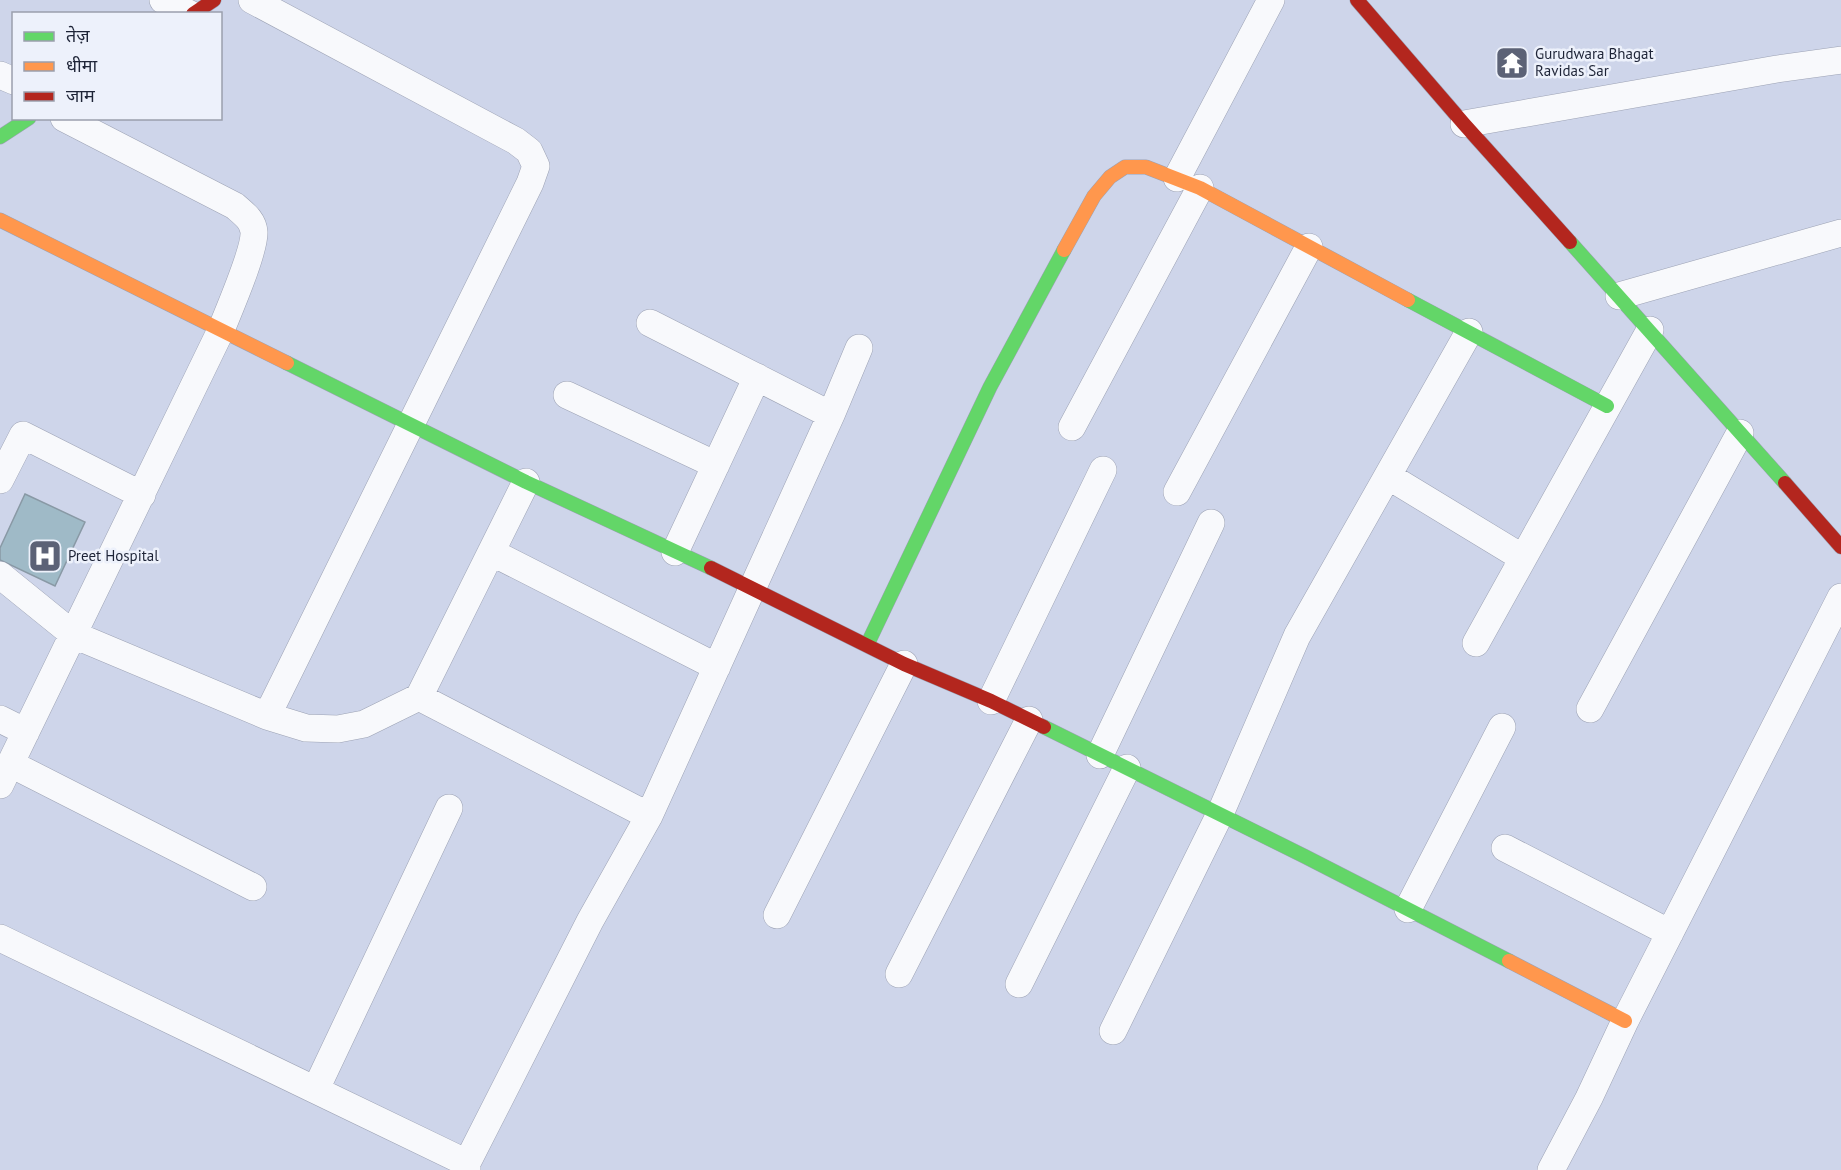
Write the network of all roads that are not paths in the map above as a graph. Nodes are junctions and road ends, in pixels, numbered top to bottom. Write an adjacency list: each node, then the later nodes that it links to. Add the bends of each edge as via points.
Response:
1 (163, 0): 6 (street)
2 (214, 0): 7 (street)
3 (252, 0): 27 (street, via 516,141 529,151 536,166)
4 (1271, 0): 13 (street)
5 (1357, 0): 11 (street)
6 (188, 12)
7 (195, 12)
8 (1841, 60): 11 (street)
9 (26, 120): 12 (street)
10 (68, 120): 19 (street, via 235,206 250,219 254,233 250,253)
11 (1464, 124): 17 (street)
12 (0, 137)
13 (1188, 183): 16 (street); 28 (street); 47 (street, via 1152,168 1130,165 1117,170 1094,196 990,387)
14 (0, 220): 19 (street)
15 (1841, 232): 17 (street)
16 (1309, 247): 21 (street); 35 (street)
17 (1620, 296): 20 (street)
18 (650, 323): 23 (street)
19 (221, 330): 27 (street); 36 (street)
20 (1650, 330): 25 (street); 29 (street)
21 (1469, 332): 25 (street); 32 (street)
22 (859, 348): 26 (street)
23 (757, 377): 26 (street); 30 (street)
24 (567, 394): 30 (street)
25 (1607, 406): 41 (street)
26 (831, 415): 43 (street)
27 (411, 425): 34 (street); 53 (street)
28 (1072, 428)
29 (1740, 433): 38 (street); 52 (street)
30 (716, 465): 40 (street)
31 (1103, 470): 51 (street)
32 (1388, 476): 41 (street); 62 (street, via 1297,636)
33 (0, 480): 36 (street, via 23,435)
34 (526, 482): 39 (street); 40 (street)
35 (1177, 492)
36 (142, 495): 45 (street)
37 (1211, 523): 58 (street)
38 (1841, 547)
39 (491, 552): 49 (street); 50 (street)
40 (675, 552): 43 (street)
41 (1523, 558): 46 (street)
42 (0, 575): 45 (street)
43 (753, 588): 47 (street); 49 (street)
44 (1841, 597): 68 (street)
45 (74, 635): 53 (street); 57 (street)
46 (1476, 643)
47 (867, 645): 48 (street)
48 (904, 664): 51 (street); 67 (street)
49 (717, 667): 63 (street)
50 (419, 697): 53 (street, via 364,724 338,729 306,728); 63 (street)
51 (991, 701): 55 (street)
52 (1590, 709)
53 (267, 716)
54 (0, 719): 57 (street)
55 (1029, 720): 58 (street); 70 (street)
56 (1502, 727): 66 (street)
57 (26, 732): 60 (street)
58 (1100, 755): 59 (street)
59 (1127, 768): 62 (street); 71 (street)
60 (5, 775): 65 (street)
61 (449, 808): 74 (street)
62 (1220, 814): 66 (street); 73 (street)
63 (649, 816): 75 (street, via 590,921)
64 (1505, 848): 68 (street)
65 (253, 887)
66 (1408, 909): 72 (street)
67 (777, 915)
68 (1670, 933): 72 (street)
69 (0, 938): 74 (street)
70 (899, 974)
71 (1019, 984)
72 (1625, 1021): 76 (street)
73 (1113, 1031)
74 (316, 1089): 75 (street)
75 (467, 1166)
76 (1551, 1170)

